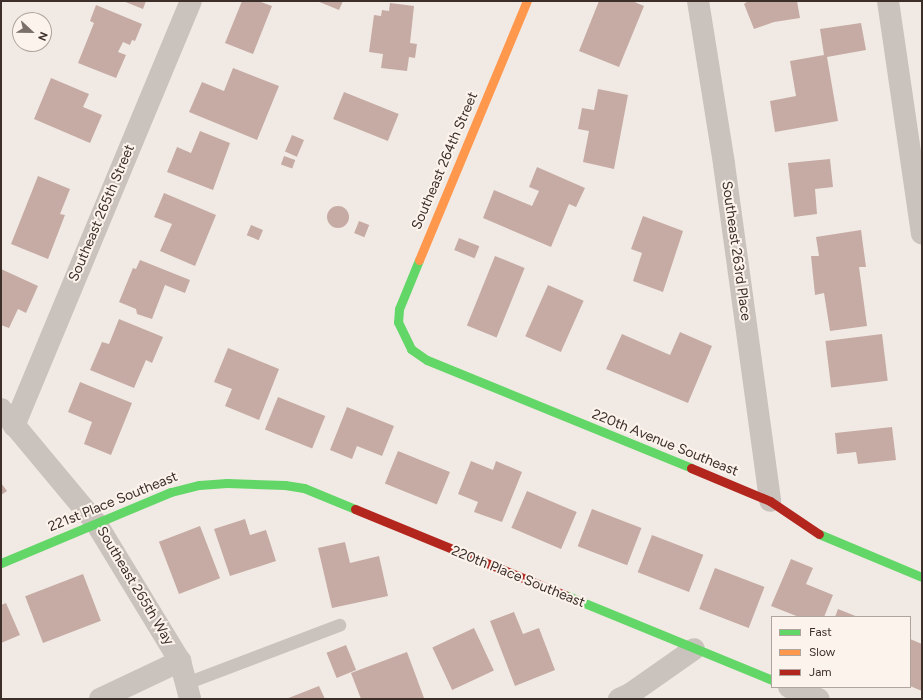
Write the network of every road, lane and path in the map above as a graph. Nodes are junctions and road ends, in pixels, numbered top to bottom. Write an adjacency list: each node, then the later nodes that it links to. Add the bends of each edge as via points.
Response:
1 (191, 1): 7 (street, Southeast 265th Street)
2 (527, 1): 6 (street, Southeast 264th Street, via 399,309 398,322)
3 (698, 1): 9 (street, Southeast 263rd Place, via 724,164)
4 (888, 1): 5 (street)
5 (922, 234)
6 (402, 333): 9 (street, 220th Avenue Southeast, via 411,349 427,360)
7 (8, 418): 10 (street, Southeast 265th Way)
8 (262, 484): 10 (street, 221st Place Southeast, via 227,482 199,485 171,492); 14 (street, 220th Place Southeast, via 285,484 304,488)
9 (770, 501): 12 (street, 220th Avenue Southeast, via 812,532)
10 (96, 523): 11 (street, 221st Place Southeast); 15 (street, Southeast 265th Way)
11 (1, 563)
12 (922, 577)
13 (339, 625): 18 (lane)
14 (694, 649): 16 (street, 220th Place Southeast); 20 (street, via 630,694)
15 (180, 661): 18 (street, Southeast 265th Way); 19 (street)
16 (771, 680)
17 (792, 688): 21 (street)
18 (188, 691)
19 (100, 699)
20 (618, 699)
21 (819, 699)

